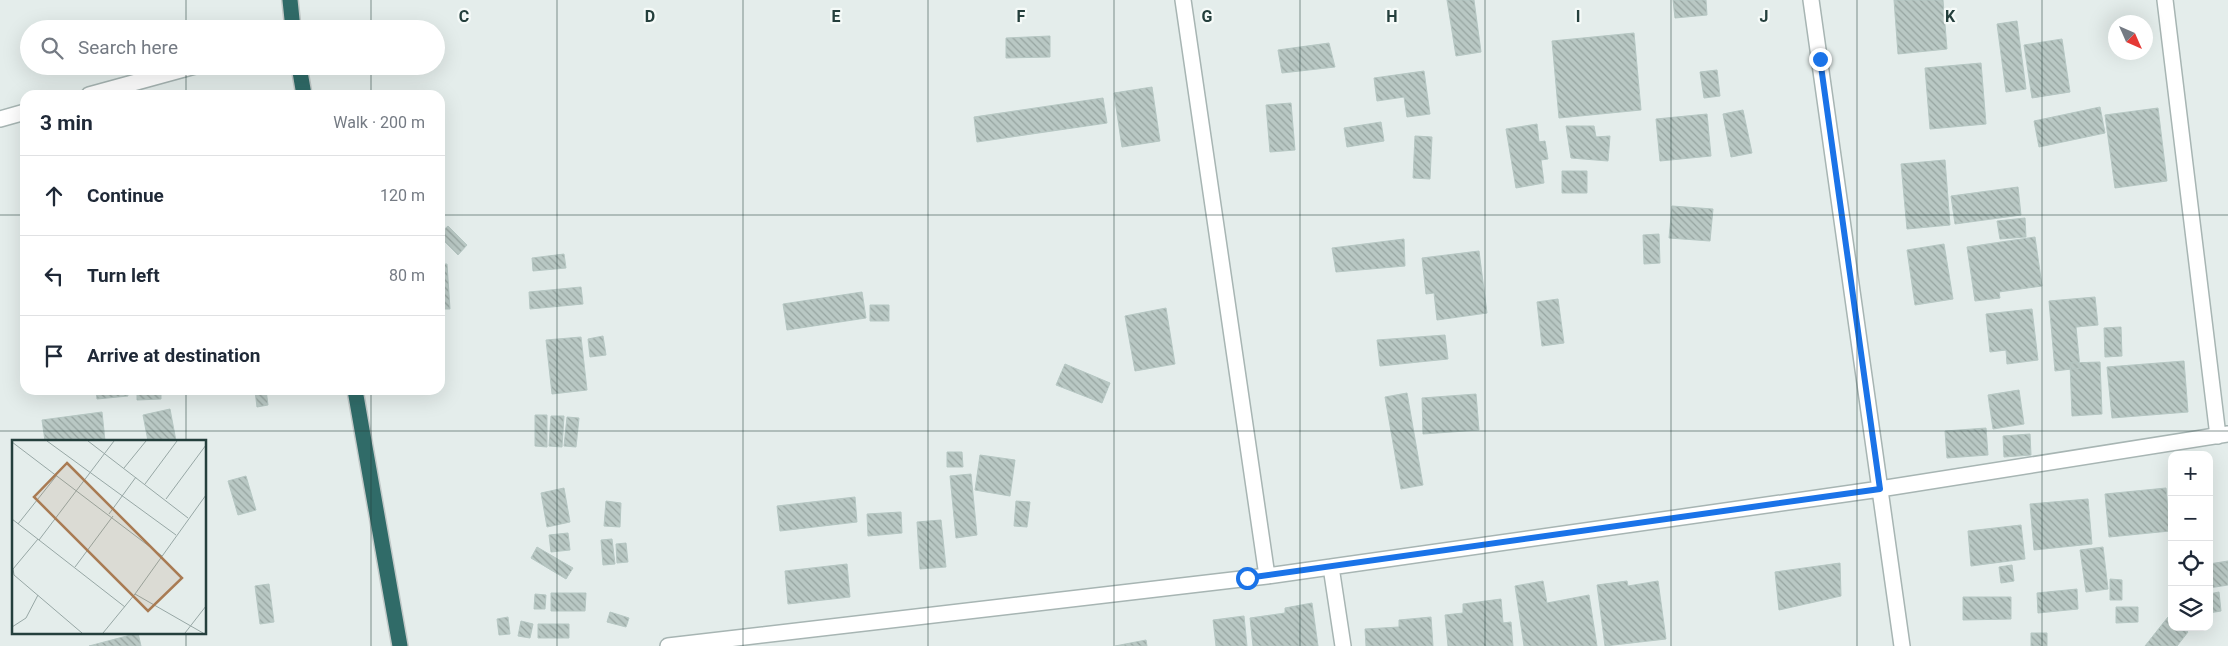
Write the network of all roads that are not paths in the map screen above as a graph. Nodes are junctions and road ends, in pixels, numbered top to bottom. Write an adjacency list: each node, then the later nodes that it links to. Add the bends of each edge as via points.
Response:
1 (290, 0): 5 (highway)
2 (1183, 0): 16 (street)
3 (1811, 0): 14 (street)
4 (2165, 0): 13 (street)
5 (292, 20)
6 (162, 75): 8 (street)
7 (301, 75): 9 (highway)
8 (107, 90)
9 (303, 90)
10 (20, 113): 11 (street)
11 (0, 119)
12 (356, 395): 17 (highway)
13 (2223, 435): 14 (street)
14 (1880, 489): 15 (street); 20 (street)
15 (1331, 567): 16 (street); 19 (street)
16 (1267, 576): 18 (street)
17 (400, 646)
18 (668, 646)
19 (1343, 646)
20 (1902, 646)

